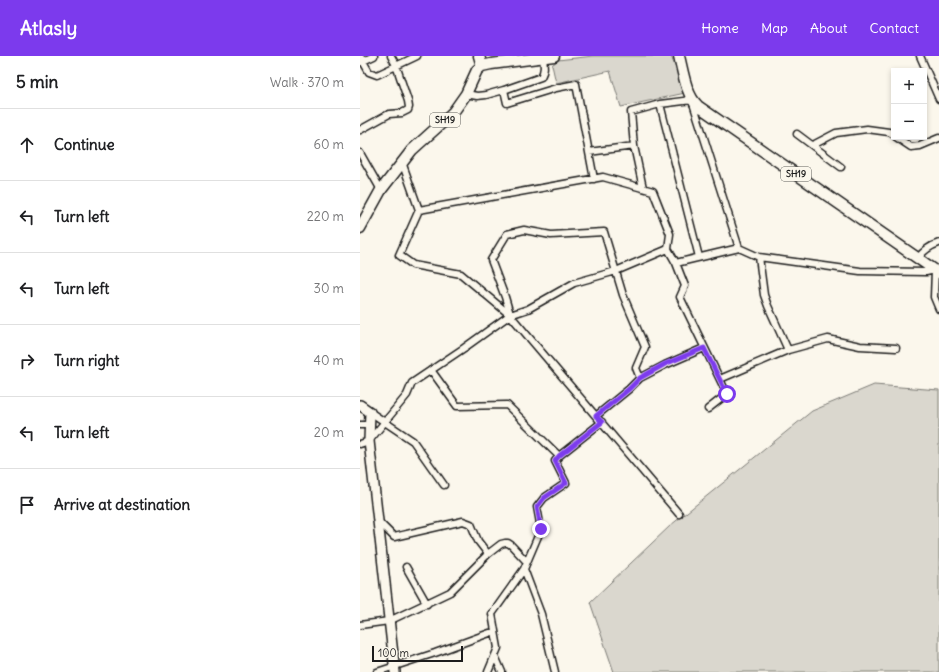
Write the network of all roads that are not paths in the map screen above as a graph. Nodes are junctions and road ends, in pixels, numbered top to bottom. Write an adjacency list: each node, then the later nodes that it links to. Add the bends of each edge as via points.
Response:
1 (374, 56): 8 (street)
2 (391, 56): 10 (street)
3 (417, 56): 10 (street)
4 (554, 56): 7 (main road, SH19)
5 (679, 56): 14 (main road)
6 (920, 56): 13 (street)
7 (543, 58): 9 (main road, SH19); 11 (street, via 544,72 541,76)
8 (361, 60): 10 (street, via 369,72 377,75)
9 (481, 61): 12 (main road, SH19)
10 (396, 66): 16 (street, via 408,101 408,110 389,114)
11 (504, 90): 12 (street, via 478,96); 23 (street, via 507,103 576,84)
12 (466, 94): 25 (main road, SH19, via 454,111)
13 (939, 99)
14 (692, 100): 15 (street); 33 (street); 37 (main road, SH19)
15 (660, 104): 21 (street, via 631,112); 35 (street)
16 (360, 130)
17 (891, 133): 22 (street, via 867,129 836,133)
18 (797, 134): 22 (street)
19 (939, 138): 20 (street, via 911,147)
20 (901, 140)
21 (634, 146): 23 (street); 28 (street)
22 (813, 146): 26 (street)
23 (589, 152): 27 (street)
24 (360, 153): 29 (street)
25 (402, 162): 29 (main road, SH19); 30 (street)
26 (841, 167)
27 (594, 179): 28 (street, via 603,177); 30 (street)
28 (643, 188): 34 (street, via 653,191 670,234)
29 (381, 190): 31 (main road, SH19)
30 (418, 210): 42 (street, via 399,255 413,264 461,274)
31 (360, 228)
32 (939, 243): 37 (street, via 930,246)
33 (739, 248): 35 (street); 36 (street)
34 (668, 249): 38 (street); 39 (street)
35 (699, 257): 38 (street)
36 (759, 257): 40 (street, via 860,271); 45 (street, via 764,295)
37 (918, 258): 40 (main road, SH19)
38 (676, 263): 43 (street, via 686,286 680,297)
39 (616, 271): 42 (street, via 574,283 528,309); 42 (street, via 604,232 552,235 524,230 508,234 491,260); 47 (street, via 623,295 645,347 636,368)
40 (937, 271): 41 (street, via 934,297)
41 (939, 309)
42 (510, 315): 46 (street); 52 (street)
43 (704, 348): 47 (street, via 665,364); 48 (street)
44 (896, 348): 45 (street, via 860,346 828,339)
45 (788, 350): 48 (street)
46 (431, 370): 53 (street, via 412,383 407,395); 59 (street, via 457,406 507,405)
47 (640, 378): 52 (street)
48 (720, 379): 50 (street, via 727,394)
49 (360, 405): 51 (street)
50 (708, 409)
51 (370, 412): 53 (street); 56 (street)
52 (596, 416): 54 (street)
53 (385, 422): 57 (street); 60 (street, via 413,441)
54 (602, 422): 59 (street); 61 (street)
55 (360, 425): 56 (street)
56 (370, 425): 57 (street)
57 (369, 441): 58 (street); 62 (street)
58 (360, 444)
59 (559, 456): 64 (street, via 555,461 566,483 544,498 537,507 541,529)
60 (444, 485)
61 (679, 514)
62 (378, 521): 63 (street, via 394,537 463,521 471,524 478,541); 68 (street)
63 (488, 554): 64 (street, via 505,542); 67 (street, via 450,592)
64 (527, 562): 66 (street)
65 (406, 567): 67 (street)
66 (524, 569): 70 (street, via 492,614); 76 (street, via 541,614)
67 (427, 604): 68 (street)
68 (389, 621): 69 (street); 72 (street)
69 (360, 625)
70 (495, 631): 71 (street, via 498,648); 72 (street)
71 (495, 656): 74 (street); 75 (street)
72 (394, 669): 73 (street)
73 (377, 672)
74 (488, 672)
75 (502, 672)
76 (555, 672)

